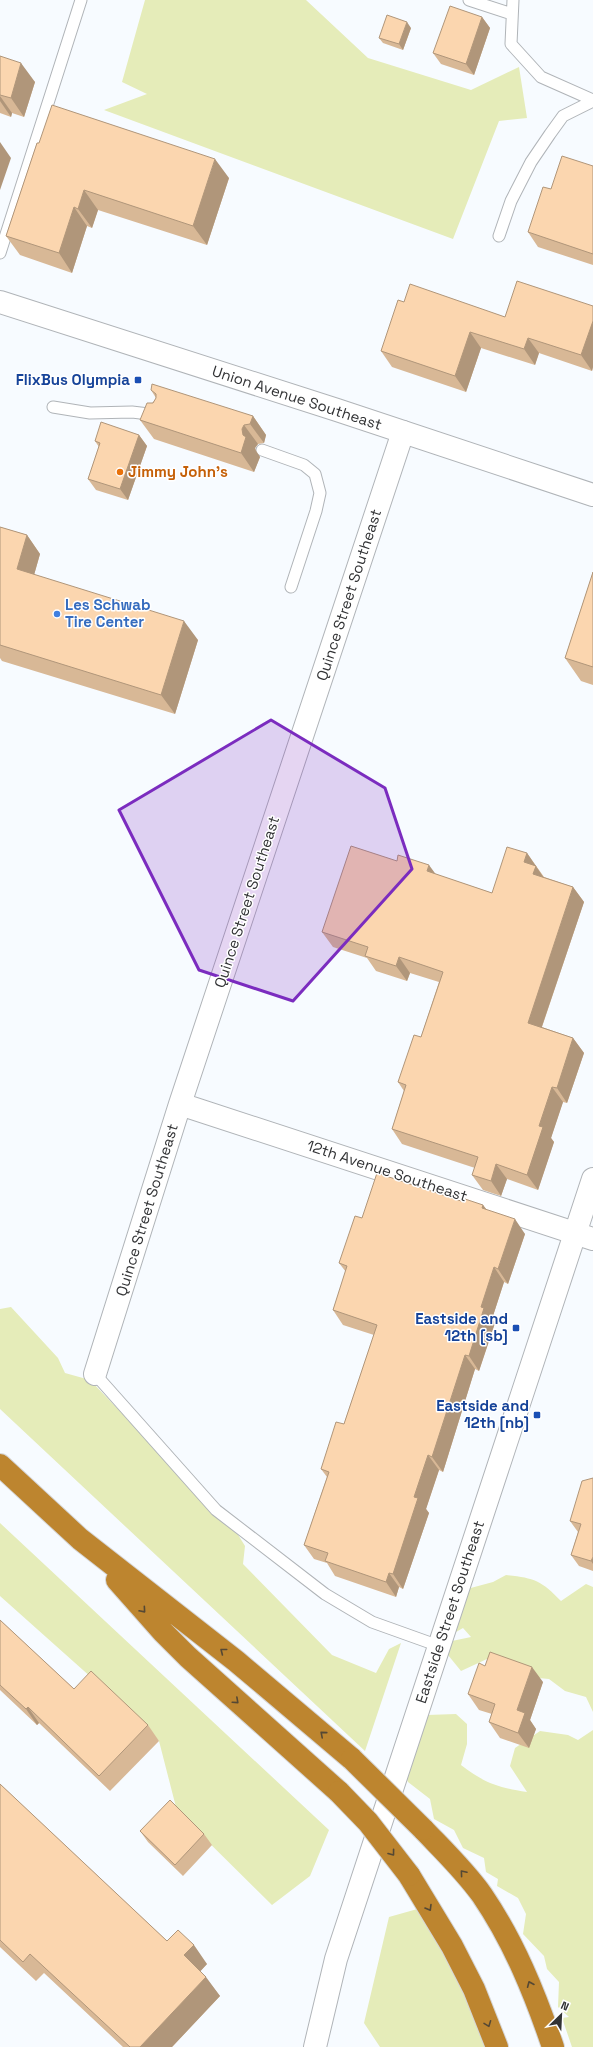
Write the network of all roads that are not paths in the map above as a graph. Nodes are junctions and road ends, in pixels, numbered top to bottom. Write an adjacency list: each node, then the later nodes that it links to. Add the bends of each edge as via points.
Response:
1 (81, 0): 7 (lane, via 50,108)
2 (469, 0): 4 (lane)
3 (513, 0): 4 (lane)
4 (512, 14): 5 (lane, via 511,44 541,77)
5 (593, 101): 6 (lane, via 563,116 550,134 531,162 511,201)
6 (499, 236)
7 (0, 253)
8 (0, 302): 11 (street, Union Avenue Southeast)
9 (53, 407): 10 (lane, via 90,413 132,412)
10 (163, 416)
11 (404, 432): 13 (street, Union Avenue Southeast); 15 (street, Quince Street Southeast)
12 (262, 450): 14 (lane, via 304,465 314,474 320,493)
13 (593, 495)
14 (291, 587)
15 (180, 1104): 17 (street, 12th Avenue Southeast); 18 (street, Quince Street Southeast)
16 (593, 1179): 17 (street, Eastside Street Southeast)
17 (584, 1236): 21 (street, Eastside Street Southeast)
18 (95, 1374): 21 (lane, via 216,1510 325,1594 372,1622)
19 (0, 1465): 20 (highway)
20 (80, 1539): 23 (highway, one-way to 23, bridge, via 188,1657 339,1792 368,1822 409,1875 452,1946 474,1989); 24 (highway, one-way to 20, bridge, via 523,1967 505,1933 482,1895 423,1829 352,1759 242,1666)
21 (439, 1646): 22 (street, Eastside Street Southeast, via 336,1958)
22 (315, 2047)
23 (497, 2047)
24 (553, 2047)

